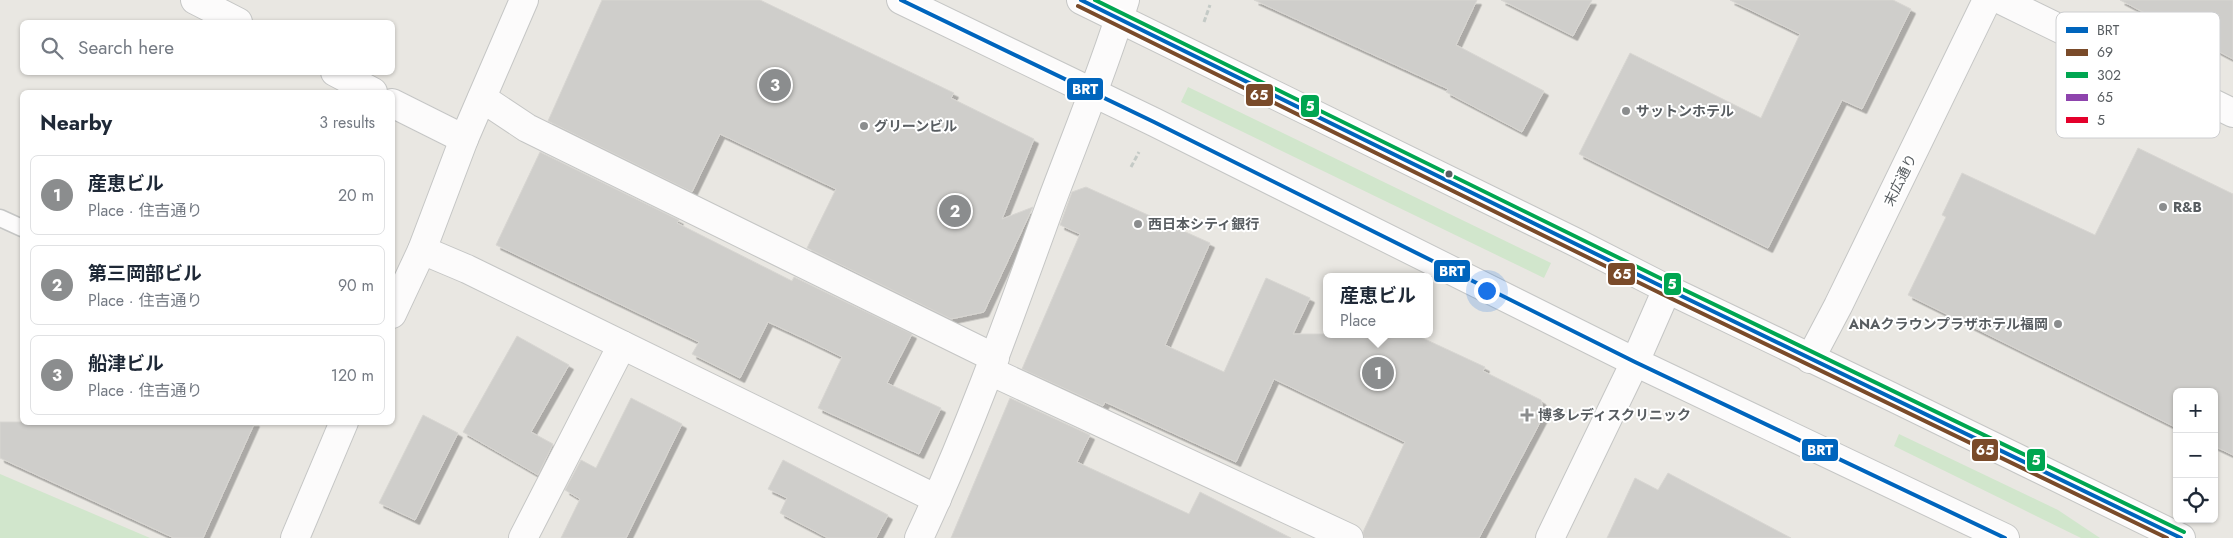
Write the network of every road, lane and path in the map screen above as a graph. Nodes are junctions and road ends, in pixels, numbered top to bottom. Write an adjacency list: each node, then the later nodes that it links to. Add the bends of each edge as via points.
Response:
1 (195, 0): 9 (street)
2 (524, 0): 15 (street)
3 (902, 0): 14 (street)
4 (1081, 0): 8 (street)
5 (1987, 0): 28 (street, 末広通り)
6 (2001, 0): 11 (street)
7 (1210, 5): 10 (path)
8 (1122, 9): 14 (street); 25 (street)
9 (234, 20)
10 (1203, 22)
11 (2056, 27)
12 (340, 75): 13 (street)
13 (369, 90)
14 (1093, 94): 29 (street); 30 (street)
15 (482, 98): 19 (street); 30 (street, via 527,128)
16 (395, 104): 19 (street)
17 (2220, 107): 18 (street)
18 (2233, 113)
19 (464, 139): 24 (street)
20 (1140, 150): 21 (path)
21 (1131, 167)
22 (0, 218): 23 (lane)
23 (20, 227)
24 (422, 250): 26 (street); 27 (street)
25 (1667, 290): 28 (street); 29 (street)
26 (395, 308)
27 (622, 344): 32 (street); 34 (street)
28 (1810, 359): 39 (street)
29 (1635, 362): 37 (street); 38 (street)
30 (993, 364): 32 (street); 36 (street)
31 (343, 425): 33 (street)
32 (937, 500): 35 (street)
33 (295, 538)
34 (523, 538)
35 (918, 538)
36 (1350, 538)
37 (1550, 538)
38 (2005, 538)
39 (2181, 538)

